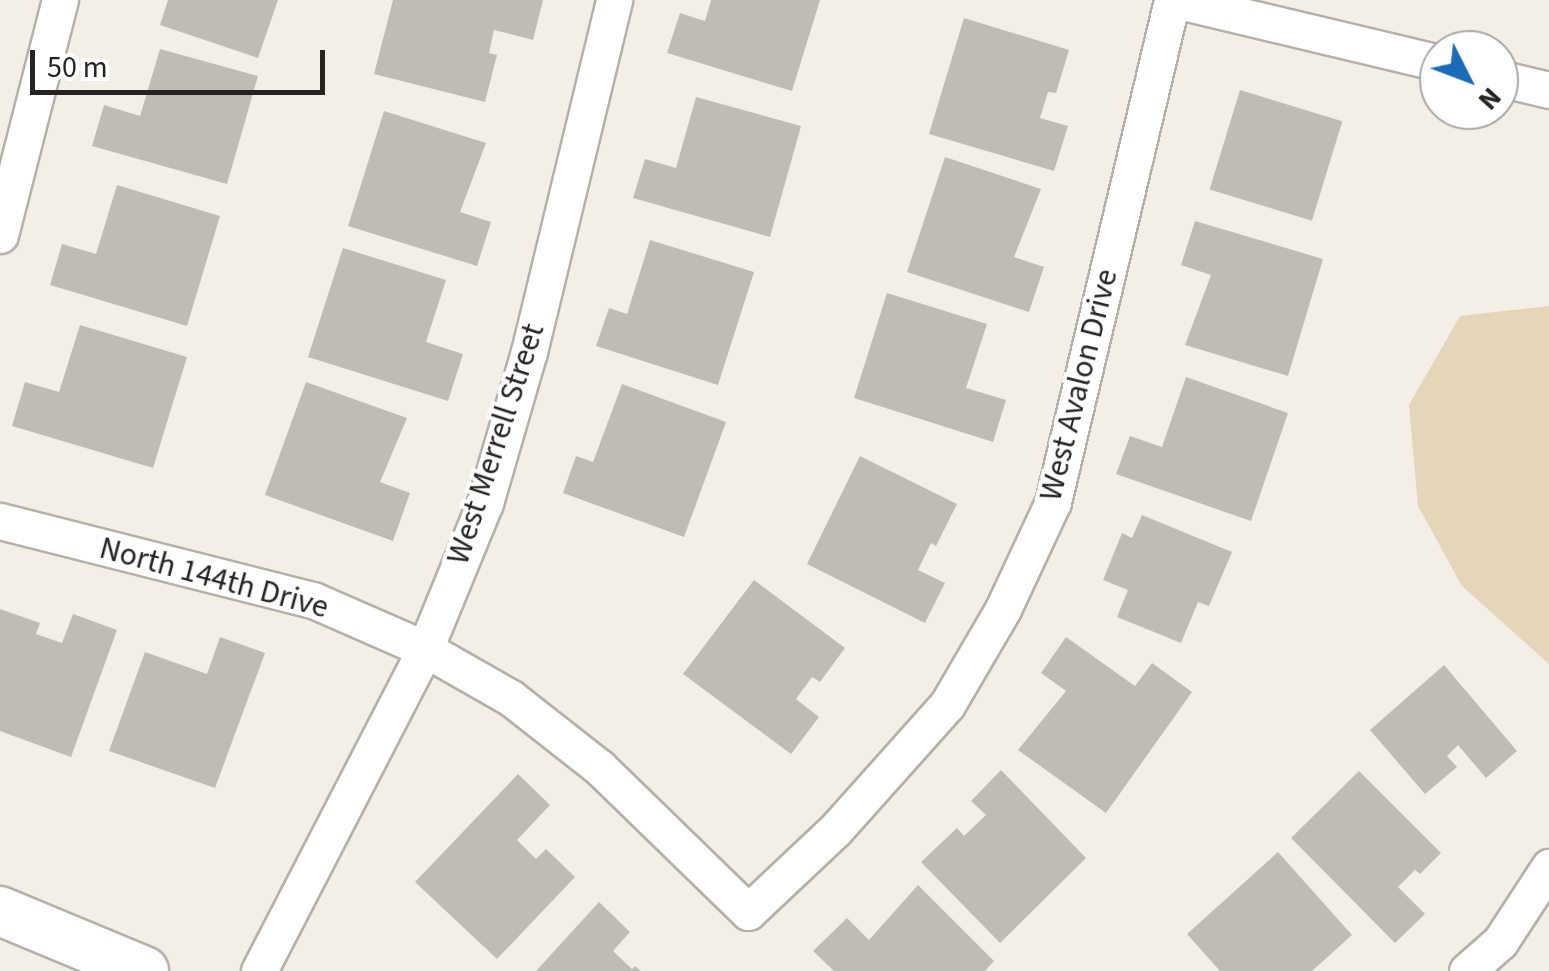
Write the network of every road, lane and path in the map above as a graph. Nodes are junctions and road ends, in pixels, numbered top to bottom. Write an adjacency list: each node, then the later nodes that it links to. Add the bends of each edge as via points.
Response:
1 (60, 0): 7 (street)
2 (614, 0): 9 (street, West Merrell Street, via 529,352 485,503)
3 (1174, 0): 4 (street); 12 (street, West Avalon Drive, via 1045,520 946,705 836,829)
4 (1419, 58)
5 (1519, 83): 6 (street)
6 (1549, 90)
7 (0, 235)
8 (0, 521): 9 (street, North 144th Drive, via 313,600)
9 (425, 649): 12 (street, North 144th Drive, via 511,698 599,767); 14 (street, West Merrell Street)
10 (1549, 867): 15 (street, via 1500,942)
11 (0, 911): 13 (main road)
12 (748, 912)
13 (144, 971)
14 (259, 971)
15 (1467, 971)

